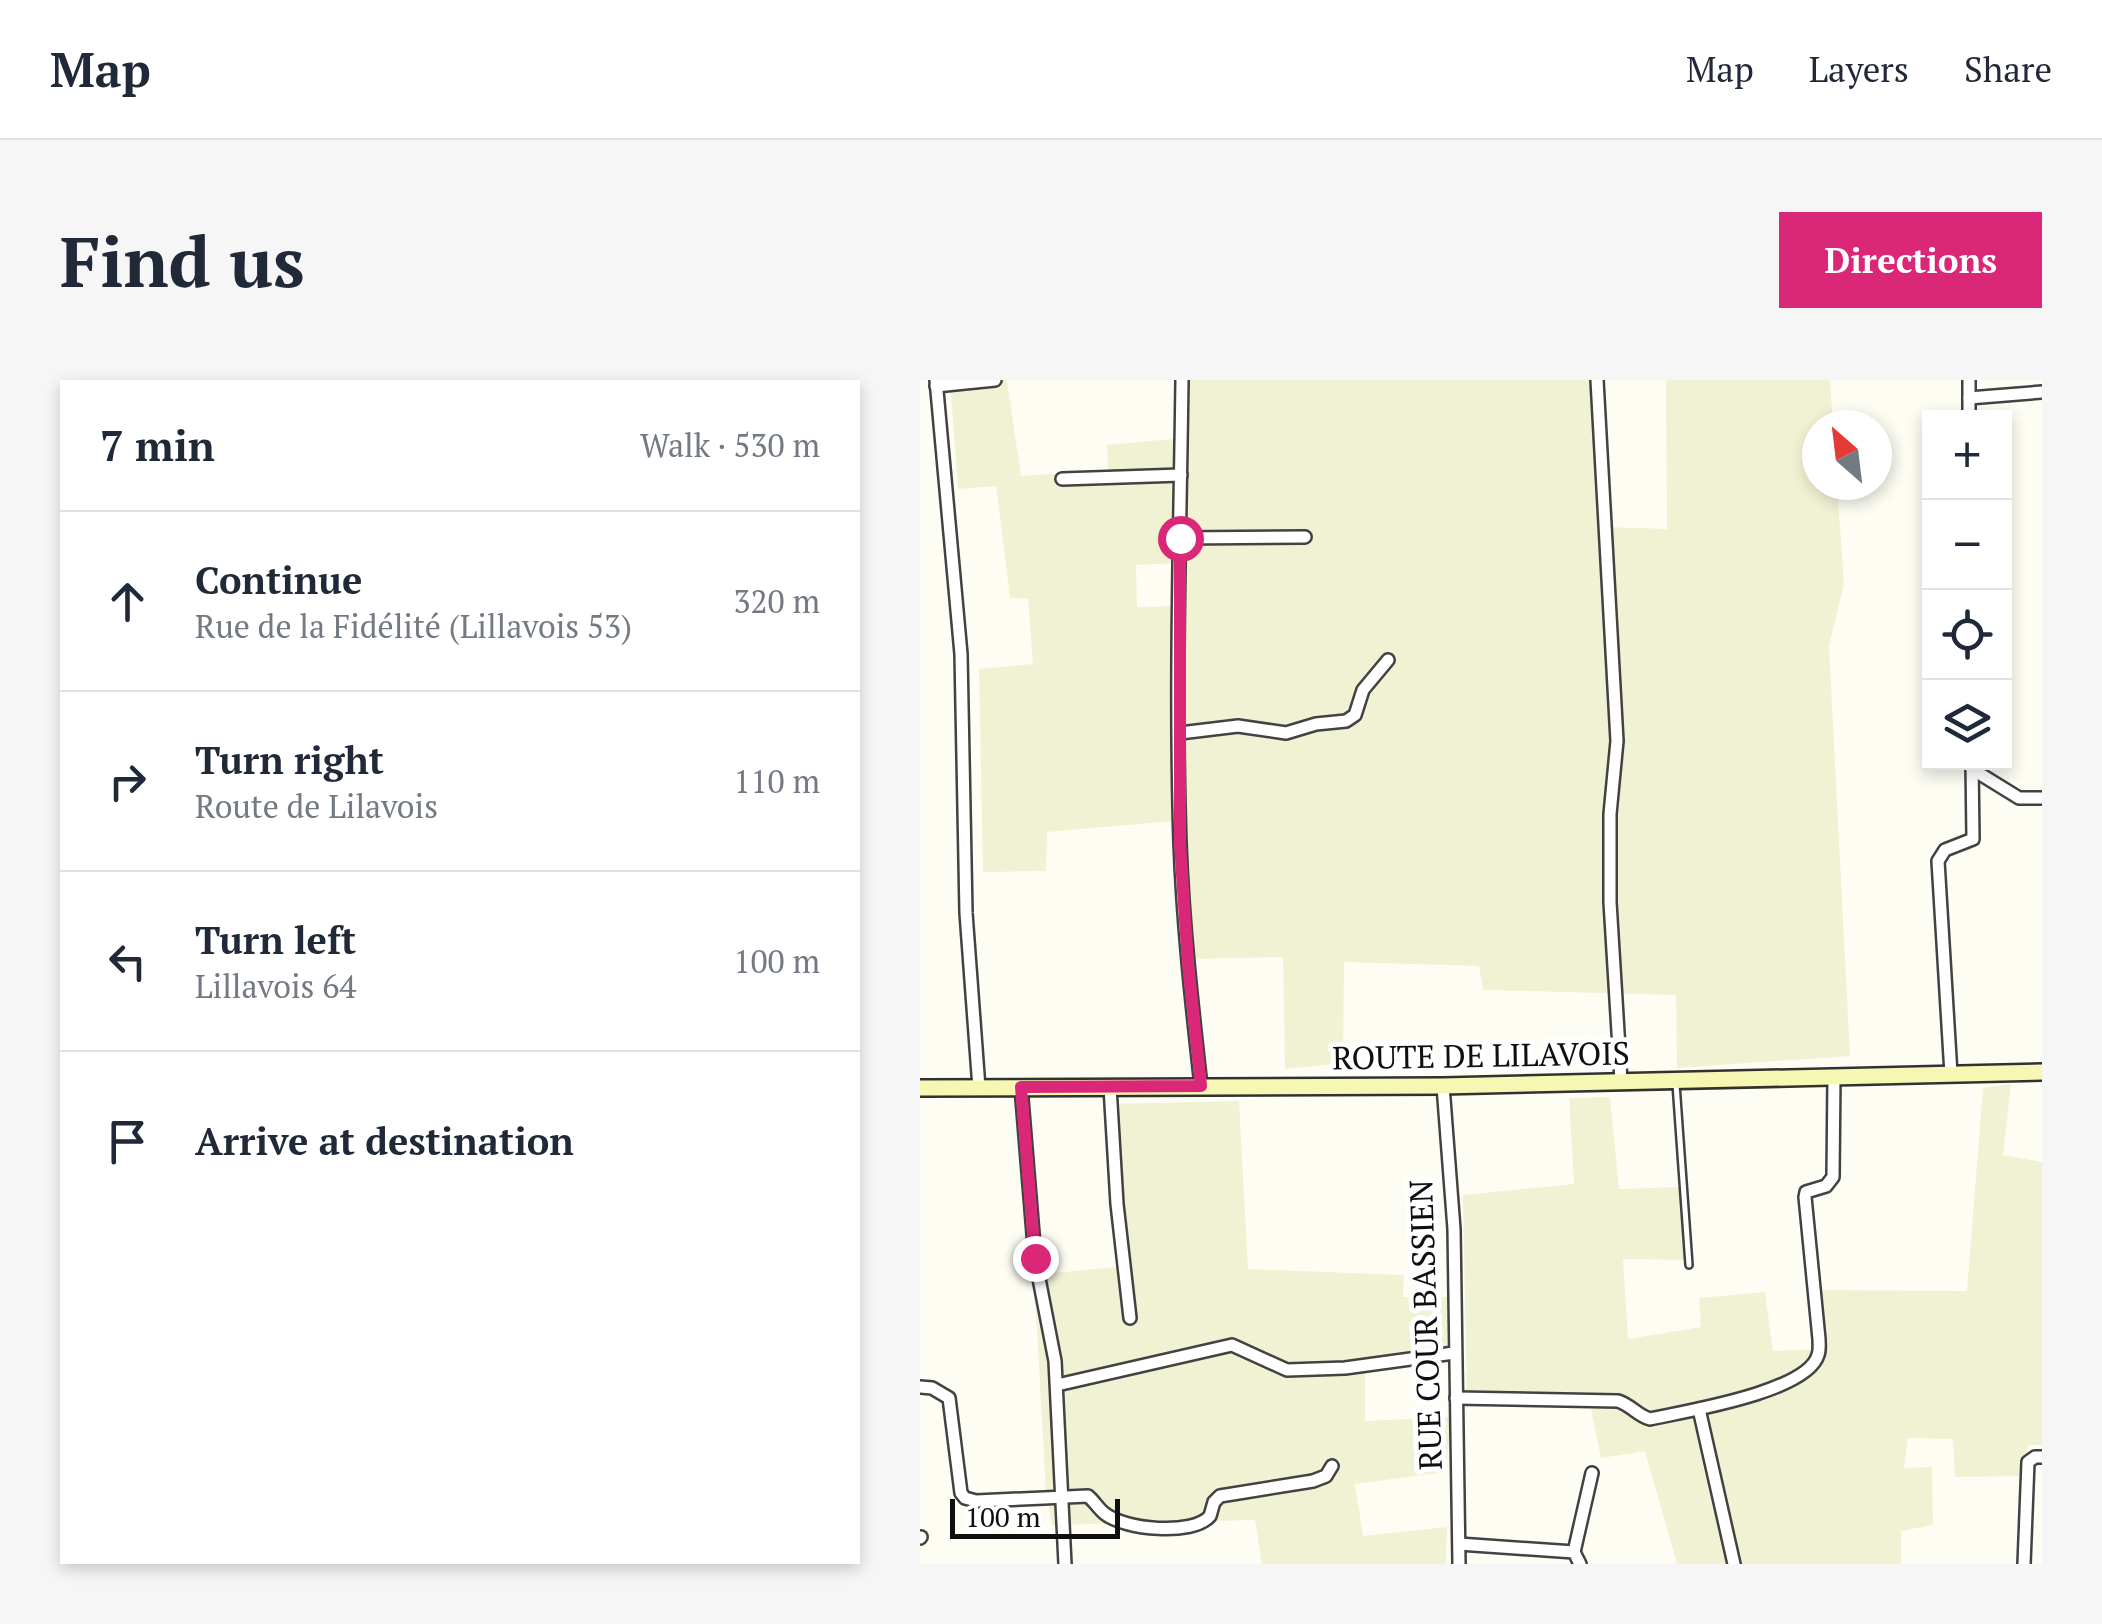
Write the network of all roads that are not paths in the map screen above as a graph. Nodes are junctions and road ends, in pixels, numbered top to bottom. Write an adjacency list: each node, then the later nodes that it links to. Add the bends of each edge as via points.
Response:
1 (995, 380): 5 (street)
2 (1182, 380): 9 (street)
3 (1596, 380): 22 (street, via 1617,741 1610,902)
4 (1969, 380): 7 (street)
5 (936, 383): 28 (street, via 961,654 966,913)
6 (2042, 392): 7 (street)
7 (1968, 398): 8 (street)
8 (1969, 410)
9 (1181, 476): 10 (street); 12 (street)
10 (1062, 479)
11 (1306, 536): 12 (street)
12 (1180, 538): 14 (street)
13 (1388, 660): 14 (street, via 1346,722 1286,732 1238,726)
14 (1180, 733): 23 (street, via 1180,844)
15 (1972, 770): 19 (street, via 1973,839 1945,850 1938,861)
16 (1978, 770): 17 (street, via 2019,798)
17 (2042, 798)
18 (2042, 1072): 19 (main road, ROUTE DE LILAVOIS)
19 (1952, 1074): 20 (main road, ROUTE DE LILAVOIS)
20 (1834, 1076): 21 (main road, ROUTE DE LILAVOIS); 35 (street, via 1833,1177 1805,1197 1818,1357 1794,1379)
21 (1676, 1080): 22 (main road, ROUTE DE LILAVOIS); 29 (lane)
22 (1622, 1081): 24 (main road, ROUTE DE LILAVOIS)
23 (1201, 1086): 24 (main road, ROUTE DE LILAVOIS); 26 (main road, ROUTE DE LILAVOIS)
24 (1443, 1086): 31 (street, RUE COUR BASSIEN, via 1454,1229)
25 (1021, 1087): 26 (main road, ROUTE DE LILAVOIS); 28 (main road, ROUTE DE LILAVOIS); 32 (street, via 1035,1258)
26 (1110, 1087): 30 (street)
27 (920, 1088): 28 (main road, ROUTE DE LILAVOIS)
28 (979, 1088)
29 (1689, 1265)
30 (1130, 1318)
31 (1454, 1353): 32 (street, via 1286,1370 1232,1345); 34 (street, RUE COUR BASSIEN)
32 (1057, 1385): 39 (street)
33 (920, 1386): 39 (street, via 942,1392 952,1404 965,1498)
34 (1456, 1398): 35 (street, via 1618,1401 1650,1418); 40 (street, RUE COUR BASSIEN)
35 (1698, 1409): 44 (street)
36 (2042, 1457): 45 (street, via 2028,1462)
37 (1332, 1466): 39 (street, via 1313,1481 1220,1496 1196,1526 1138,1529 1105,1514 1088,1496)
38 (1592, 1474): 41 (street)
39 (1060, 1495): 42 (street)
40 (1459, 1544): 41 (street); 43 (street, RUE COUR BASSIEN)
41 (1577, 1558)
42 (1065, 1564)
43 (1460, 1564)
44 (1734, 1564)
45 (2024, 1564)

